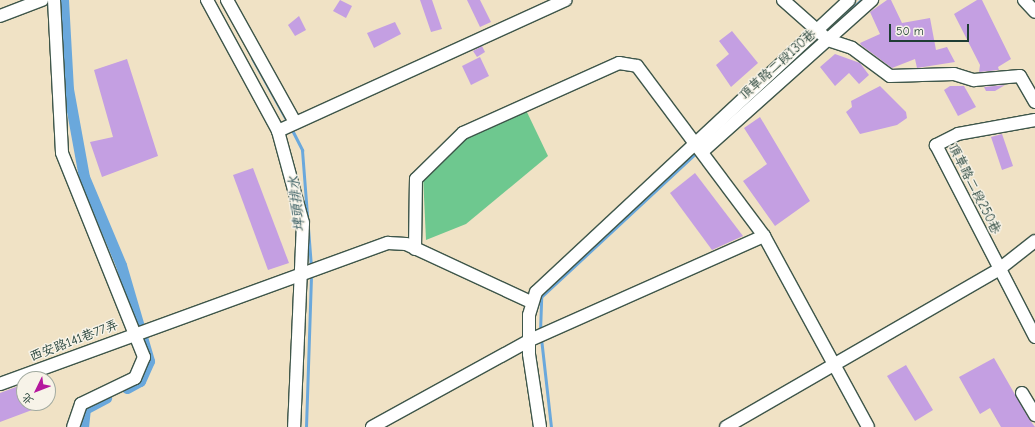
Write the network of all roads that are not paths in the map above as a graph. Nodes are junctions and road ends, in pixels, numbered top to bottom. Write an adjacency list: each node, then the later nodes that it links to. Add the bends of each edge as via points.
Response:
1 (42, 0): 11 (street)
2 (54, 0): 25 (street, via 62,153)
3 (207, 0): 17 (street)
4 (227, 0): 16 (street)
5 (566, 0): 16 (street)
6 (783, 0): 12 (street)
7 (849, 0): 12 (street)
8 (872, 0): 13 (street, 頂草路二段130巷)
9 (1024, 0): 10 (street)
10 (1035, 12)
11 (0, 16)
12 (817, 29): 13 (street); 18 (street)
13 (828, 40): 14 (street, via 852,48 890,76 954,74 974,80 1020,76); 18 (street, 頂草路二段130巷)
14 (1035, 102)
15 (1035, 120): 22 (street, 頂草路二段250巷, via 958,134 936,146)
16 (295, 122): 17 (street)
17 (278, 131): 23 (street, via 303,223)
18 (700, 148): 19 (street); 21 (street, via 637,66 619,63 463,133 416,179); 24 (street)
19 (764, 236): 27 (street); 28 (street)
20 (1035, 241): 22 (street)
21 (416, 250): 23 (street, 西安路141巷77弄, via 388,242); 24 (street, 西安路141巷77弄)
22 (998, 270): 26 (street, 頂草路二段250巷); 28 (street)
23 (300, 274): 25 (street, 西安路141巷77弄); 33 (street)
24 (531, 302): 27 (street)
25 (135, 333): 29 (street, 西安路141巷77弄); 32 (street, via 144,357 139,372 81,404)
26 (1035, 337)
27 (530, 340): 34 (street); 35 (street)
28 (835, 366): 36 (street); 37 (street)
29 (0, 384)
30 (1022, 393): 31 (street)
31 (1035, 415)
32 (73, 427)
33 (294, 427)
34 (372, 427)
35 (540, 427)
36 (726, 427)
37 (868, 427)

